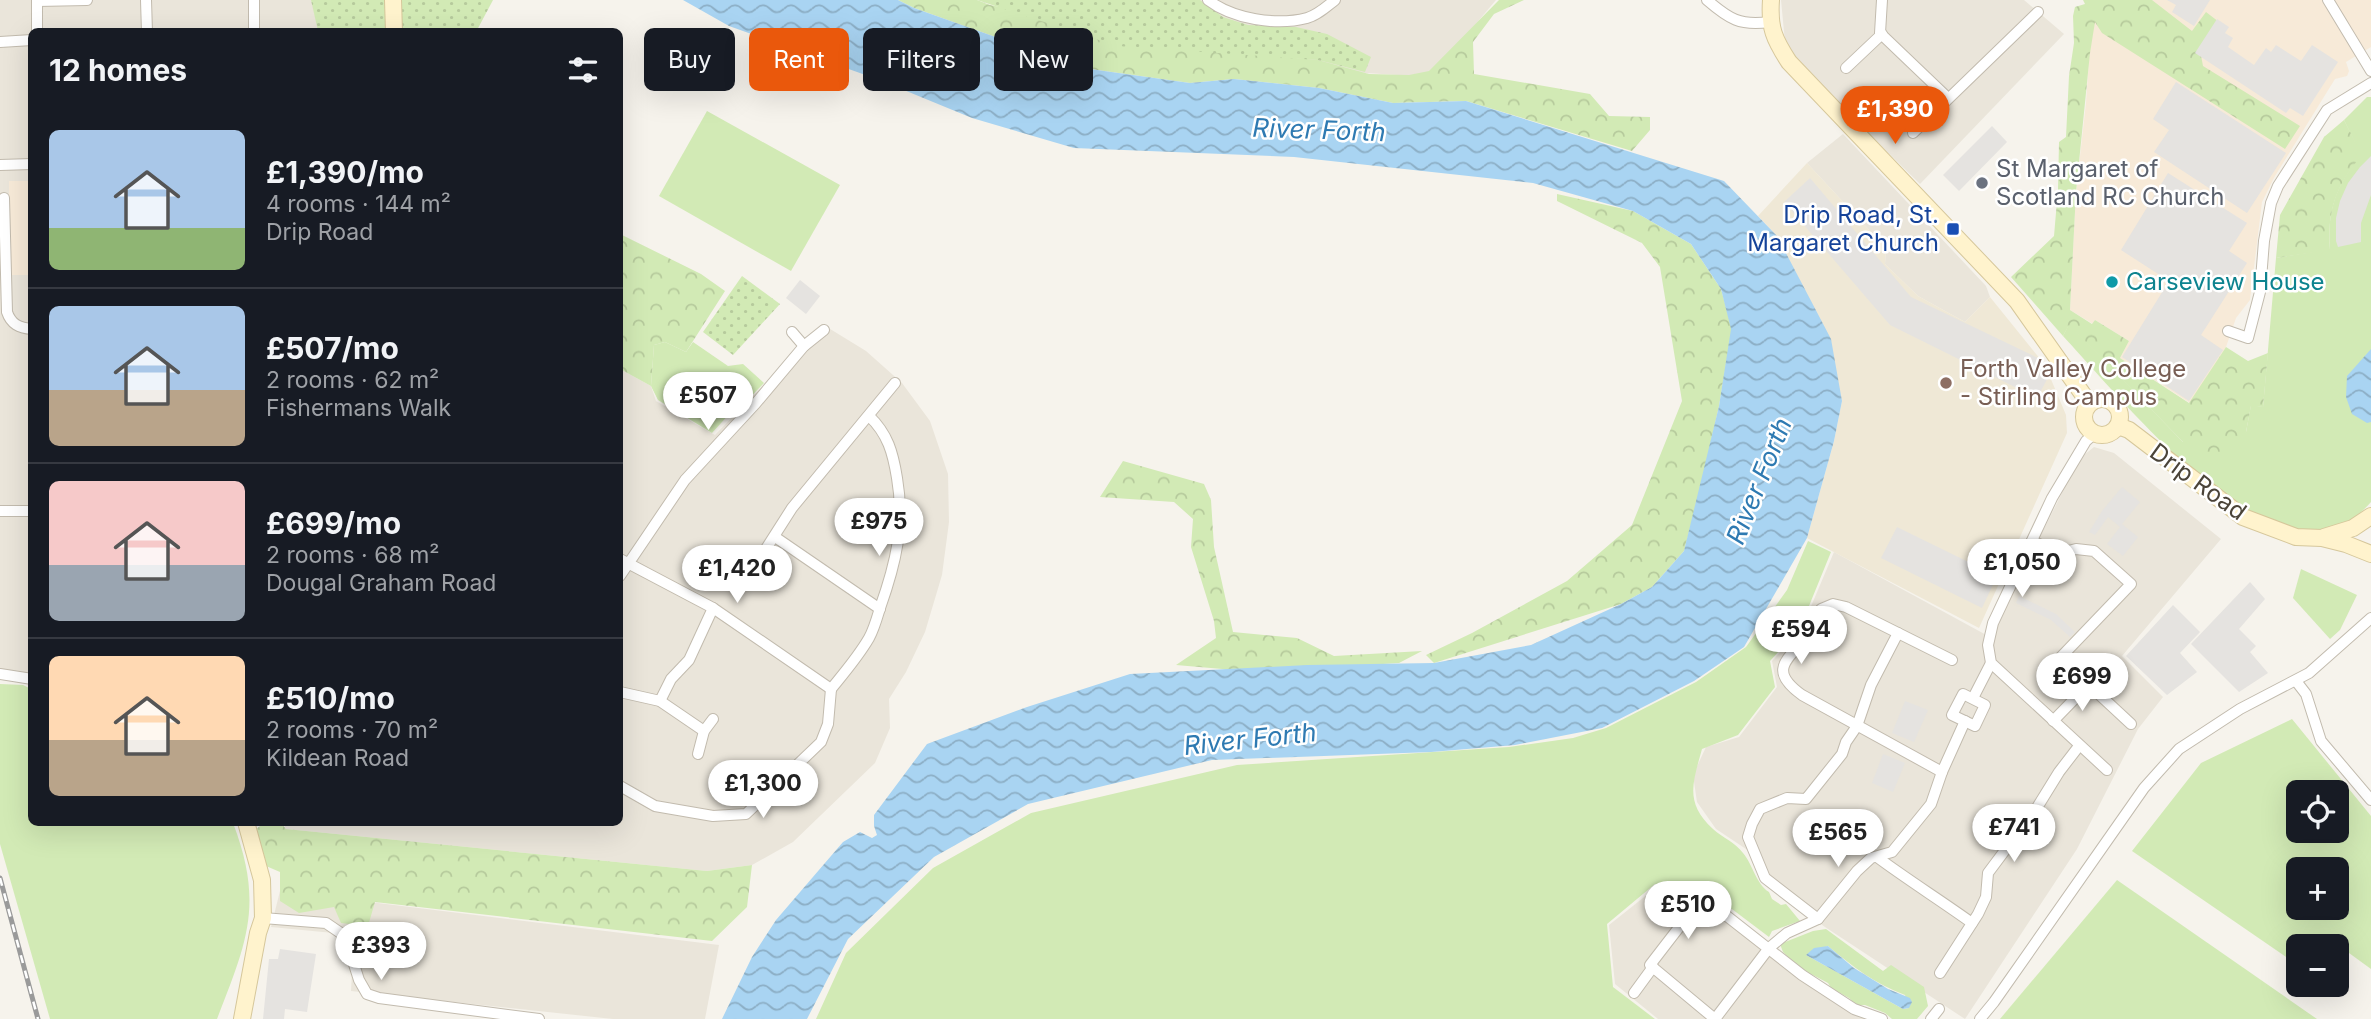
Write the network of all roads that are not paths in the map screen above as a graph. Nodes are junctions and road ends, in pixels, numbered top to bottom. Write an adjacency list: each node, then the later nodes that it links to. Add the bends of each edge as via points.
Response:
1 (87, 0): 11 (street)
2 (146, 0): 15 (street)
3 (254, 0): 16 (street)
4 (393, 0): 17 (street)
5 (1208, 0): 6 (street, via 1240,17 1274,20 1306,18)
6 (1335, 0)
7 (1707, 0): 13 (street, via 1726,16 1744,23)
8 (1771, 0): 13 (street)
9 (1881, 0): 18 (street)
10 (2328, 0): 22 (street)
11 (37, 1): 14 (street)
12 (2038, 12): 24 (street)
13 (1769, 22): 35 (street, via 1789,62 2017,301)
14 (37, 28)
15 (147, 28)
16 (254, 28)
17 (394, 28)
18 (1882, 34): 21 (street); 24 (street)
19 (28, 40): 20 (street)
20 (0, 42)
21 (1846, 68)
22 (2371, 71)
23 (2371, 83): 31 (street, via 2327,110 2278,186 2271,203 2260,292 2248,338)
24 (1948, 98): 25 (street)
25 (1913, 133)
26 (0, 164): 27 (street)
27 (28, 164)
28 (3, 205): 29 (street, via 7,312 13,323)
29 (28, 329)
30 (824, 330): 33 (street)
31 (2228, 331)
32 (792, 332): 33 (street)
33 (804, 345): 46 (street, via 685,480)
34 (895, 383): 36 (street)
35 (2089, 403): 37 (street, via 2099,398 2110,400 2120,414); 38 (street, via 2083,420)
36 (869, 416): 42 (street, via 792,508); 49 (street, via 893,451 902,506 895,558)
37 (2118, 426): 38 (street, via 2110,433); 43 (street, Drip Road, via 2243,517 2296,537)
38 (2094, 434): 44 (street, via 2052,498)
39 (0, 511): 40 (street)
40 (28, 511)
41 (2371, 516): 43 (street, Drip Road, via 2353,528)
42 (775, 537): 47 (street); 49 (street)
43 (2322, 538): 45 (street, Drip Road)
44 (2032, 541): 53 (street, via 1993,623 1988,645); 57 (street, via 2052,550 2094,551 2131,584 2060,659)
45 (2371, 554)
46 (624, 562): 48 (street)
47 (755, 566)
48 (713, 608): 58 (street); 61 (street, via 689,660 671,679)
49 (880, 609): 58 (street, via 871,636)
50 (2371, 618): 56 (street)
51 (1898, 633): 52 (street); 66 (street, via 1871,685); 66 (street, via 1833,604 1821,609 1811,632 1783,664 1783,677 1789,685)
52 (1952, 660)
53 (1991, 663): 60 (street); 64 (street)
54 (0, 674): 55 (street)
55 (28, 678)
56 (2296, 681): 73 (street, via 2306,694 2321,741); 90 (street, via 2239,709 2179,749 2144,788)
57 (2089, 684): 64 (street); 65 (street)
58 (831, 689): 72 (street, via 828,724 821,742 746,814 713,816 655,806)
59 (623, 693): 61 (street)
60 (1973, 698): 63 (street, via 1985,705 1975,726); 63 (street, via 1963,694 1952,715)
61 (660, 701): 67 (street)
62 (713, 719): 67 (street)
63 (1965, 721): 71 (street)
64 (2053, 721): 68 (street)
65 (2131, 724)
66 (1857, 726): 71 (street); 77 (street, via 1842,754 1806,800 1787,798 1760,809 1748,837 1765,878)
67 (704, 731): 69 (street)
68 (2080, 746): 70 (street); 78 (street, via 1988,873 1986,897)
69 (698, 754)
70 (2107, 770)
71 (1942, 772): 75 (street, via 1931,804 1892,852)
72 (623, 788)
73 (2371, 800)
74 (247, 826): 76 (street, via 262,880)
75 (1877, 857): 77 (street, via 1857,871); 78 (street)
76 (263, 919): 85 (street); 86 (street, via 326,923 345,936 367,994)
77 (1818, 919): 79 (street, via 1787,933)
78 (1972, 923): 81 (street)
79 (1769, 948): 80 (street, via 1714,906 1703,903 1697,904 1650,965); 84 (street); 87 (street)
80 (1653, 967): 82 (street); 87 (street)
81 (1940, 973)
82 (1634, 993)
83 (1939, 1009): 89 (street)
84 (1852, 1014): 88 (street)
85 (242, 1019)
86 (540, 1019)
87 (1715, 1019)
88 (1882, 1019)
89 (1931, 1019)
90 (1980, 1019)

